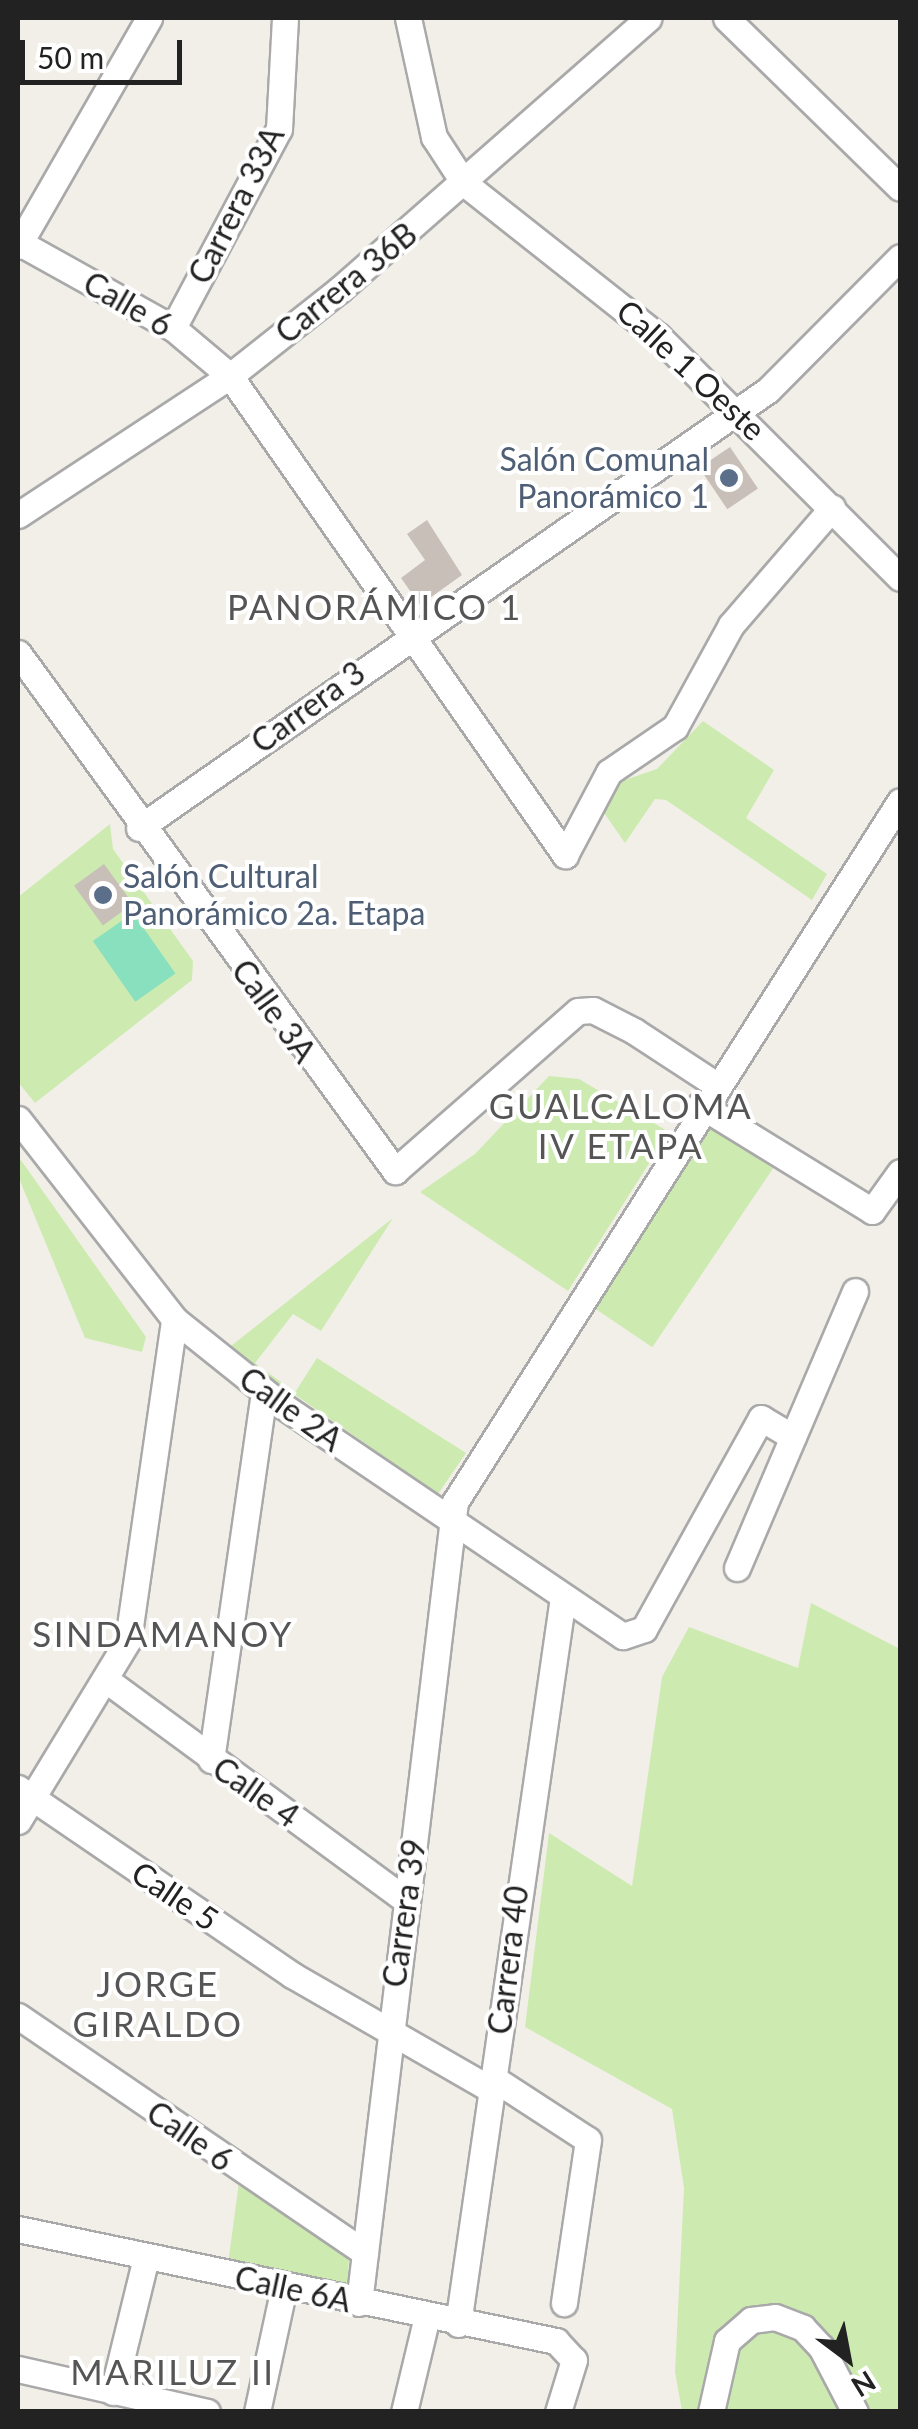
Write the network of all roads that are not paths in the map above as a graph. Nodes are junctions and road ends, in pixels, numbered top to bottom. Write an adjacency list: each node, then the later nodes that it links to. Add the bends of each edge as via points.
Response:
1 (149, 18): 8 (street)
2 (285, 18): 10 (street, Carrera 33A, via 280,129)
3 (408, 18): 6 (street, via 430,125)
4 (649, 18): 6 (street, Carrera 36B)
5 (726, 18): 7 (street)
6 (464, 182): 11 (street, Carrera 36B); 12 (street, Calle 1 Oeste, via 582,270)
7 (900, 188)
8 (19, 244): 10 (street, Calle 6)
9 (900, 256): 12 (street, Carrera 3, via 794,369)
10 (173, 328): 11 (street, Calle 6)
11 (230, 376): 14 (street, Carrera 36B); 16 (street, Calle 6)
12 (737, 412): 13 (street, Calle 1 Oeste); 16 (street, Carrera 3)
13 (832, 508): 15 (street, Calle 1 Oeste); 16 (street, Calle 6, via 731,626 676,728 609,772 565,855)
14 (18, 515)
15 (900, 578)
16 (410, 633): 19 (street, Carrera 3)
17 (18, 653): 19 (street, Calle 3A)
18 (900, 801): 20 (street)
19 (139, 828): 20 (street, Calle 3A, via 394,1171 578,1011 593,1010 634,1032)
20 (708, 1094): 22 (street, via 872,1211); 27 (street, via 464,1483)
21 (18, 1119): 24 (street, Calle 2A)
22 (900, 1172)
23 (855, 1291): 26 (street)
24 (174, 1320): 25 (street, Calle 2A); 30 (street, via 128,1640)
25 (264, 1392): 27 (street, Calle 2A); 31 (street)
26 (792, 1437): 28 (street); 29 (street, Calle 2A, via 761,1418 644,1629 622,1636)
27 (449, 1523): 29 (street, Calle 2A); 33 (street, Carrera 39, via 452,1572)
28 (737, 1568)
29 (563, 1597): 36 (street, Carrera 40)
30 (109, 1682): 31 (street, Calle 4); 32 (street)
31 (210, 1760): 33 (street, Calle 4)
32 (22, 1803): 35 (street, Calle 5)
33 (404, 1899): 35 (street, Carrera 39)
34 (18, 2016): 38 (street, Calle 6)
35 (388, 2031): 36 (street, Calle 5); 38 (street, Carrera 39)
36 (492, 2084): 42 (street, Calle 5, via 588,2140); 44 (street, Carrera 40)
37 (18, 2228): 39 (street, Calle 6A)
38 (365, 2253): 41 (street, Carrera 39)
39 (146, 2258): 40 (street, Calle 6A); 46 (street)
40 (284, 2287): 41 (street, Calle 6A); 48 (street)
41 (360, 2303): 43 (street, Calle 6A)
42 (564, 2303)
43 (427, 2316): 44 (street, Calle 6A); 49 (street)
44 (458, 2324): 50 (street, Calle 6A, via 569,2348 574,2360)
45 (18, 2369): 46 (street)
46 (114, 2392): 47 (street)
47 (207, 2412)
48 (257, 2412)
49 (404, 2412)
50 (558, 2412)
51 (711, 2412): 52 (street, via 727,2341 752,2320 775,2317 802,2328 821,2348)
52 (855, 2412)

